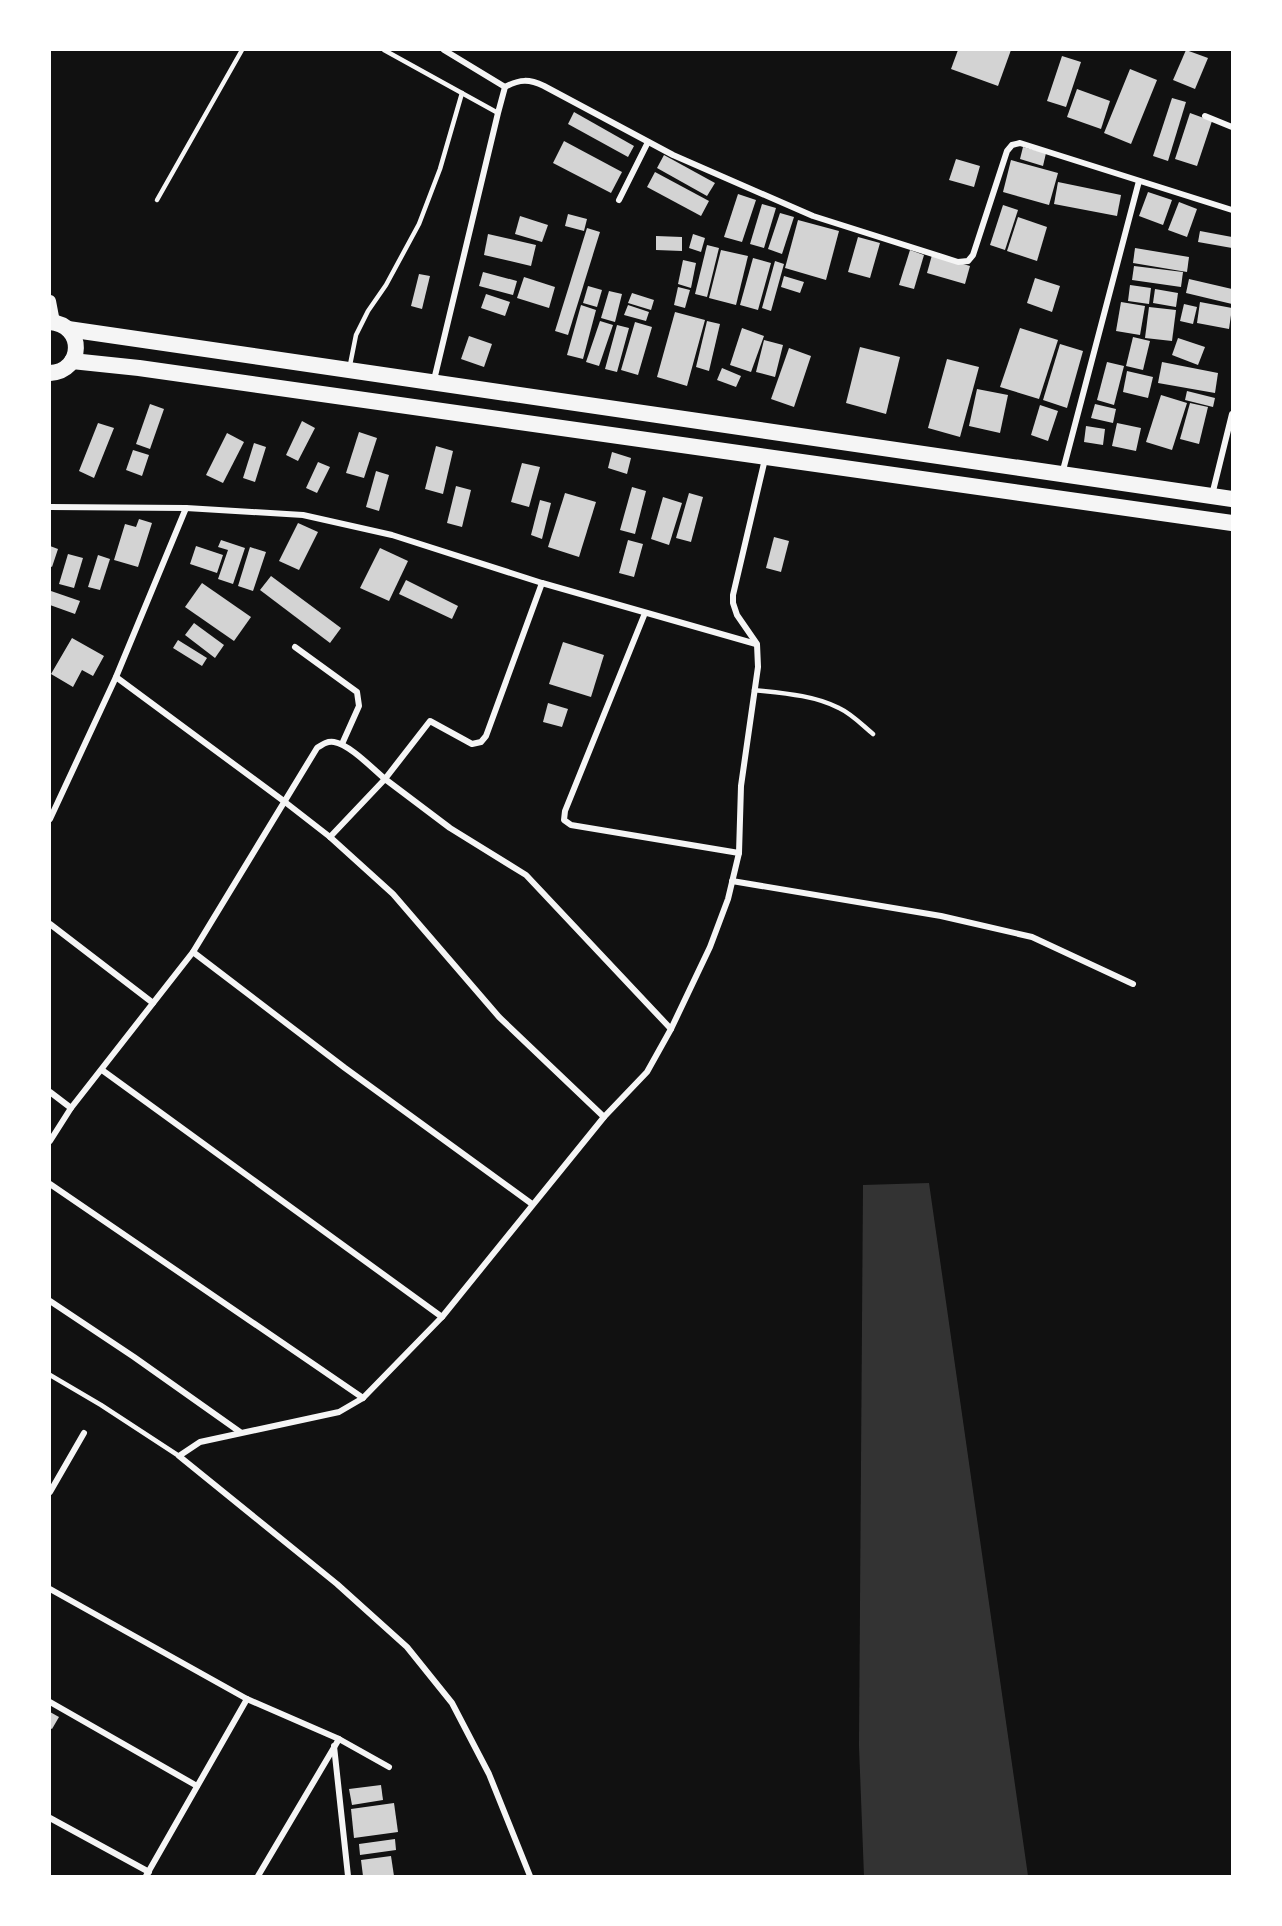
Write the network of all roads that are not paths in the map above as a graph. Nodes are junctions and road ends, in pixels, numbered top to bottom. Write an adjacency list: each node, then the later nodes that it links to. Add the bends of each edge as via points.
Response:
1 (242, 50): 11 (lane)
2 (384, 50): 5 (lane)
3 (444, 50): 4 (street)
4 (505, 87): 6 (street); 9 (street, via 523,80 535,82)
5 (462, 93): 6 (lane); 17 (lane, via 440,169 418,224 356,335)
6 (498, 113): 19 (street)
7 (1205, 116): 8 (street)
8 (1233, 127)
9 (648, 142): 10 (street, via 813,216 958,262 968,261 973,255 1012,145 1020,143); 12 (street)
10 (1139, 182): 13 (street); 22 (street)
11 (157, 200)
12 (619, 200)
13 (1233, 210)
14 (50, 301): 15 (main road)
15 (57, 324): 16 (highway, via 74,337); 17 (highway)
16 (72, 361): 18 (highway, via 61,371); 21 (highway)
17 (349, 371): 19 (highway)
18 (50, 373)
19 (434, 383): 22 (highway)
20 (1233, 414): 23 (street)
21 (765, 455): 27 (highway); 30 (street, via 733,595 737,615)
22 (1061, 475): 23 (highway)
23 (1212, 495): 24 (highway)
24 (1233, 499)
25 (50, 507): 26 (street)
26 (186, 508): 28 (street, via 303,515 346,523); 32 (street)
27 (1233, 523)
28 (542, 583): 29 (street); 36 (street, via 486,736 472,744 430,721)
29 (645, 613): 30 (street); 40 (street, via 564,820 571,825)
30 (757, 644): 33 (street)
31 (295, 647): 35 (street, via 357,692 359,705)
32 (116, 676): 37 (street); 38 (street)
33 (754, 690): 34 (lane, via 819,700 850,715); 40 (street, via 741,786)
34 (873, 734)
35 (342, 744): 36 (street); 37 (street, via 325,743 317,748)
36 (385, 779): 39 (street); 46 (street, via 450,828 525,875)
37 (285, 802): 39 (street); 43 (street)
38 (50, 819)
39 (330, 837): 50 (street, via 393,894 499,1017)
40 (739, 853): 41 (street)
41 (732, 881): 44 (street, via 941,916 1032,937); 46 (street, via 710,947)
42 (50, 924): 45 (street)
43 (193, 952): 45 (street); 53 (street)
44 (1133, 984)
45 (153, 1003): 47 (street)
46 (671, 1029): 50 (street, via 647,1072)
47 (102, 1070): 49 (street); 55 (street)
48 (50, 1092): 49 (street)
49 (71, 1108): 51 (street)
50 (604, 1117): 53 (street)
51 (50, 1141)
52 (50, 1184): 57 (street)
53 (532, 1204): 55 (street)
54 (50, 1301): 58 (street)
55 (442, 1317): 57 (street)
56 (50, 1375): 60 (lane)
57 (363, 1398): 58 (street, via 339,1412)
58 (240, 1432): 60 (street, via 200,1442)
59 (84, 1434): 61 (street)
60 (179, 1456): 73 (street, via 337,1584 407,1647 452,1703 489,1774)
61 (50, 1492)
62 (50, 1588): 63 (street)
63 (247, 1700): 65 (street); 68 (street)
64 (50, 1702): 68 (street)
65 (339, 1738): 66 (street); 67 (street)
66 (334, 1746): 71 (street); 72 (street)
67 (389, 1767)
68 (197, 1786): 70 (street)
69 (50, 1818): 70 (street)
70 (147, 1874)
71 (258, 1876)
72 (348, 1876)
73 (530, 1876)

